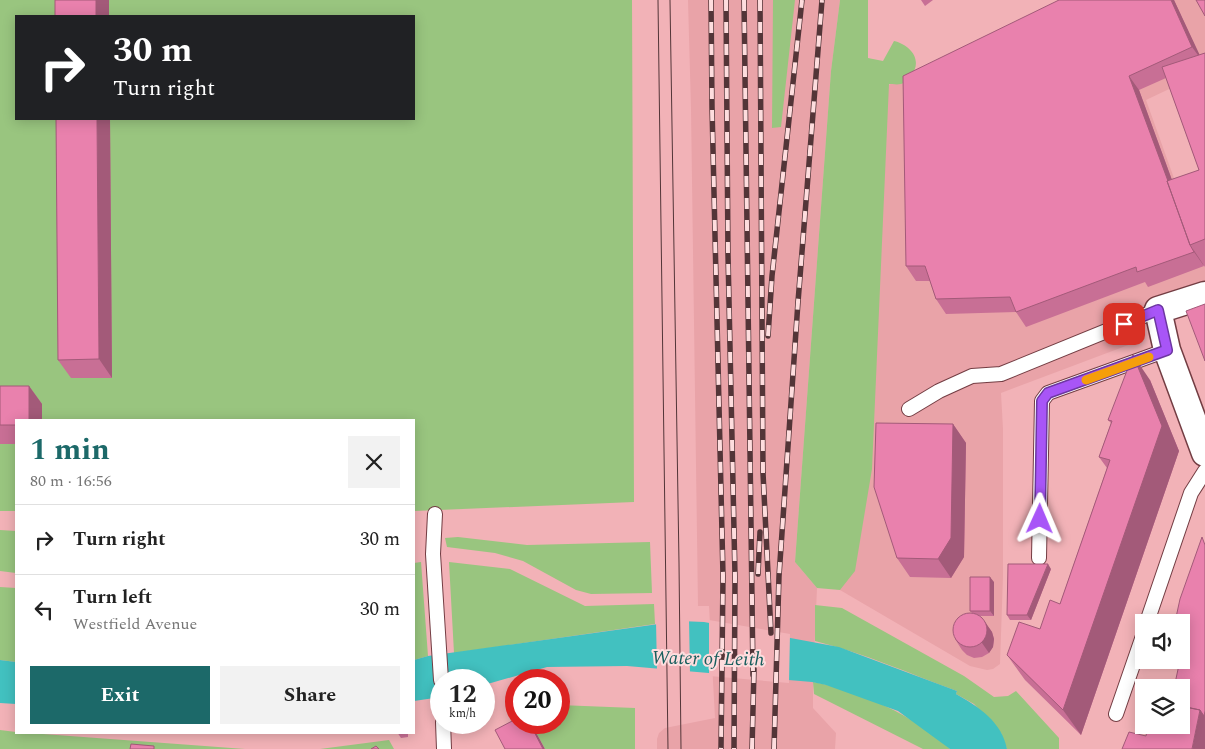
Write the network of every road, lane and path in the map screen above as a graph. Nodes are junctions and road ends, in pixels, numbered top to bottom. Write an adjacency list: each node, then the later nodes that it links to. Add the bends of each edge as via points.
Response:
1 (1205, 294): 2 (street)
2 (1158, 310): 3 (street); 4 (lane, via 1001,374 972,376)
3 (1167, 350): 5 (street); 8 (lane, via 1048,393 1042,401)
4 (909, 409)
5 (1205, 453)
6 (1205, 471): 9 (lane, via 1191,493)
7 (436, 514): 11 (lane, via 433,538)
8 (1040, 558)
9 (1150, 614)
10 (1135, 659): 12 (lane)
11 (440, 669)
12 (1116, 714)
13 (443, 734): 14 (lane)
14 (444, 749)

